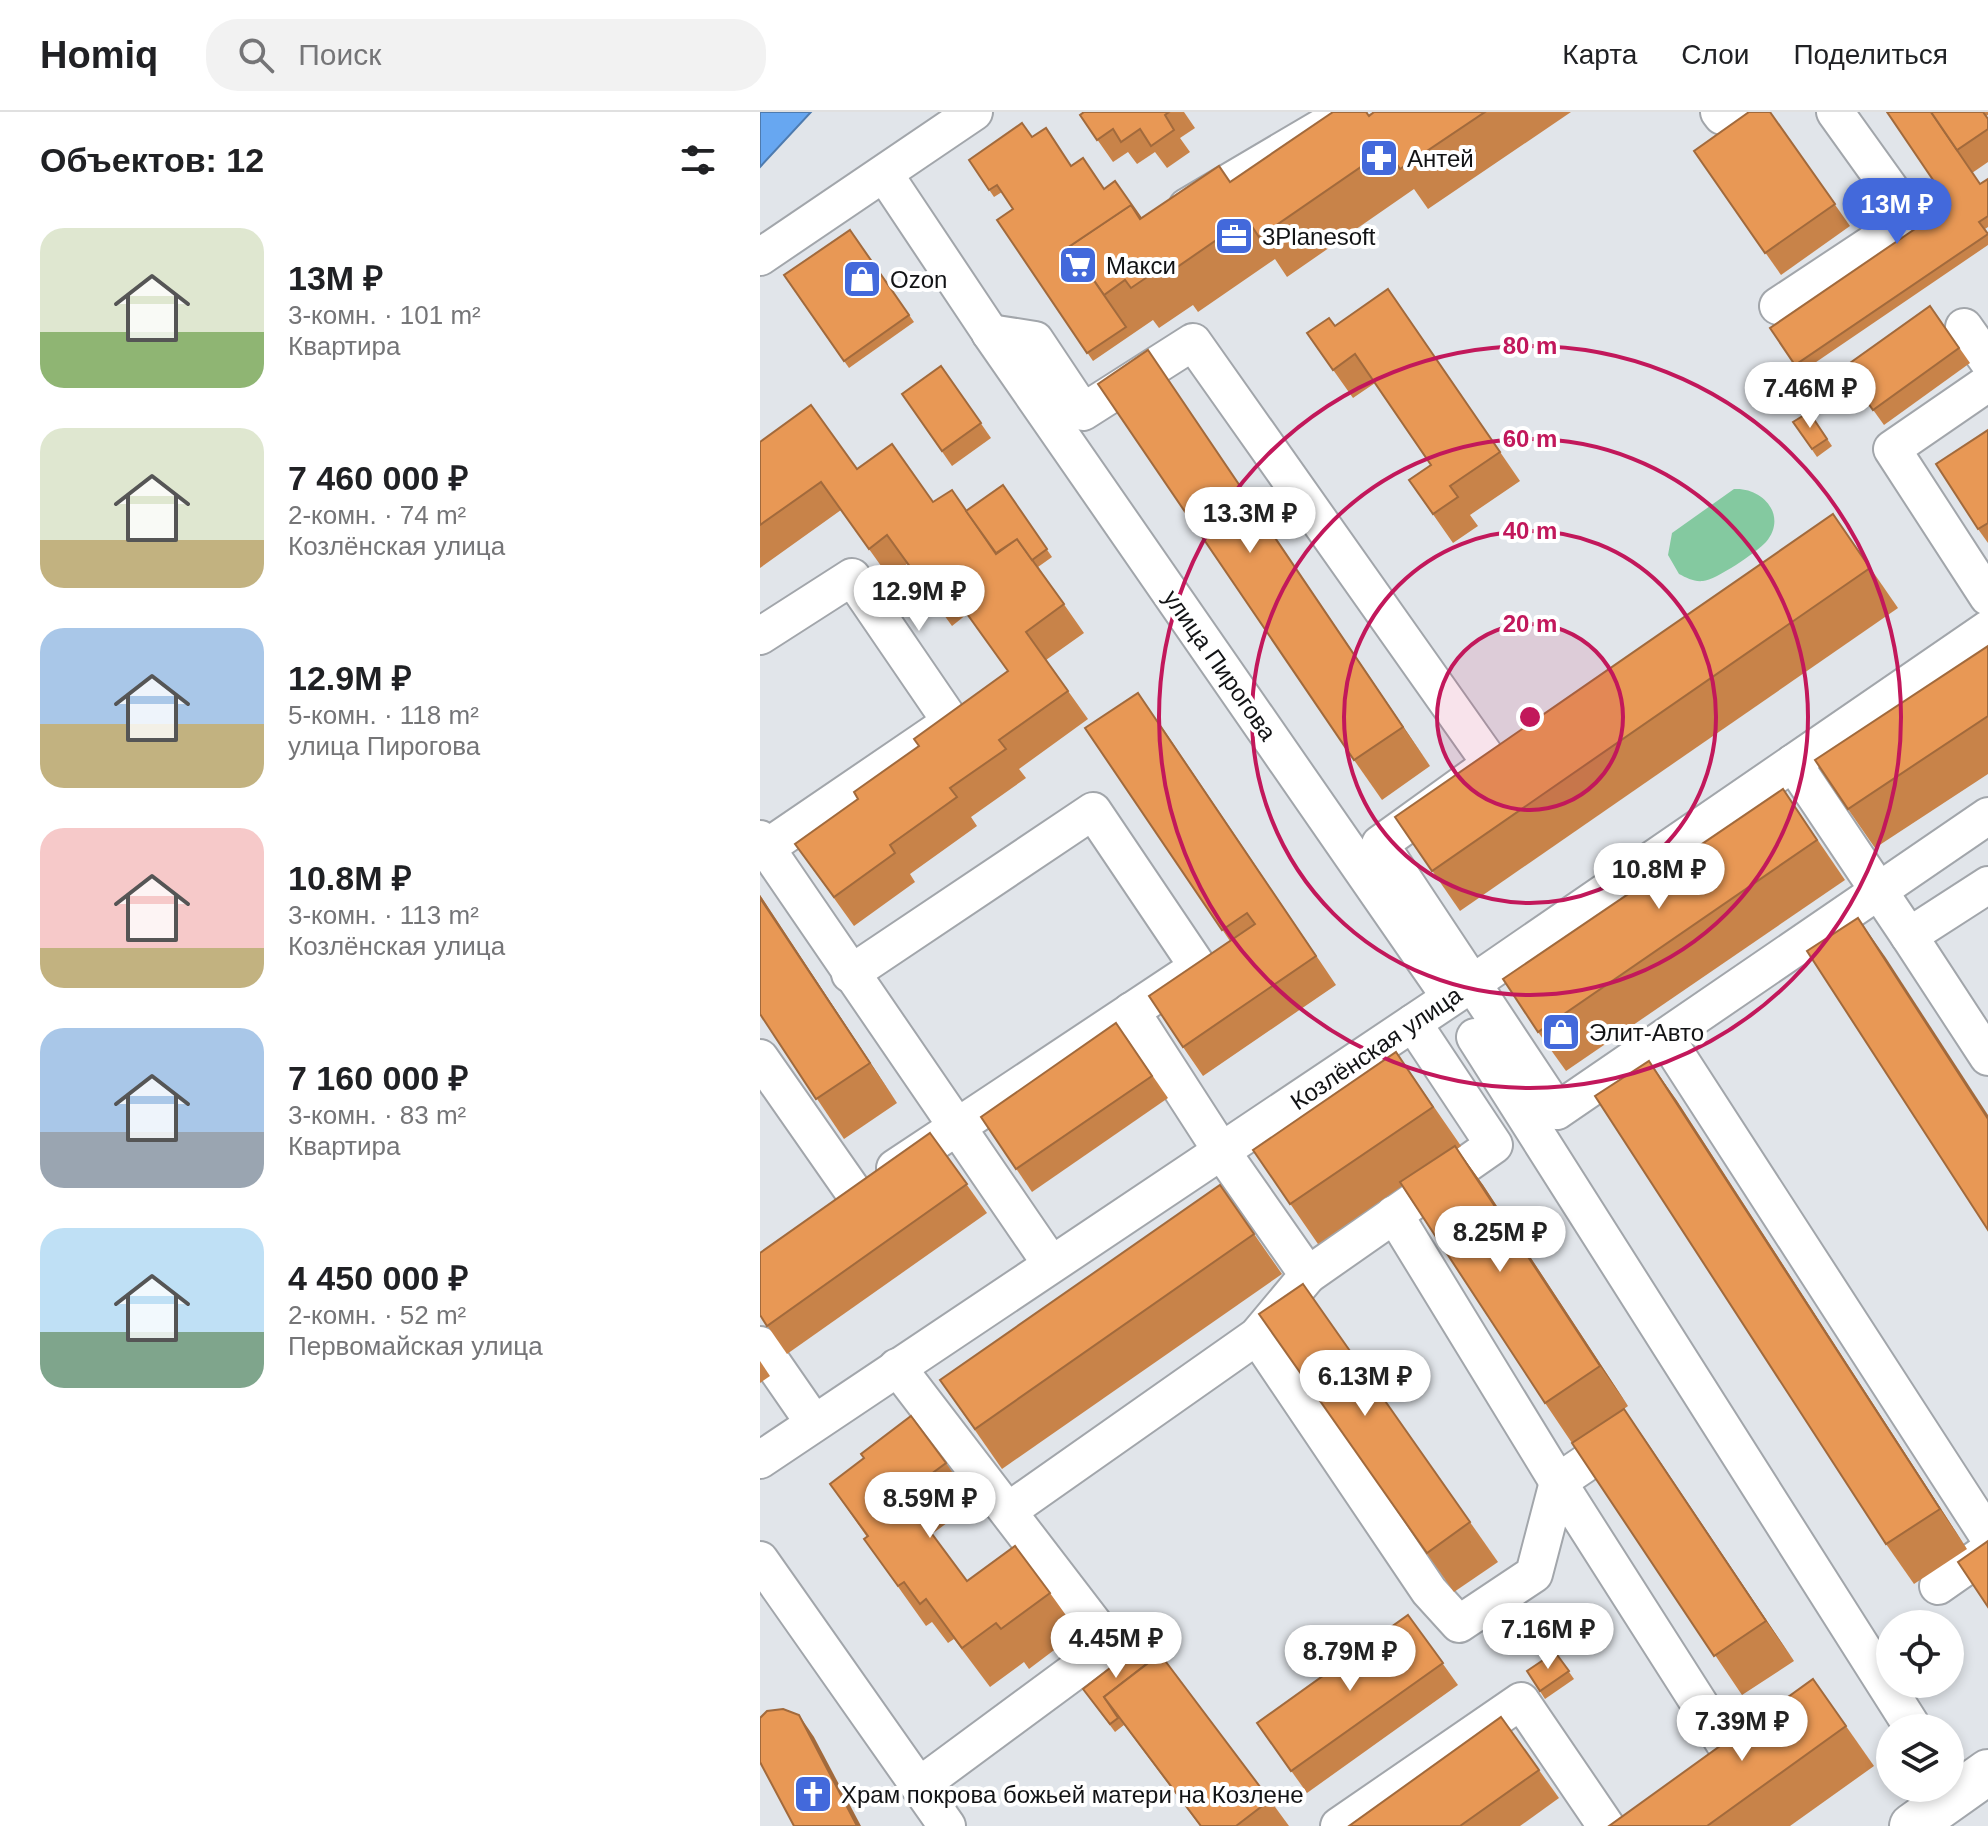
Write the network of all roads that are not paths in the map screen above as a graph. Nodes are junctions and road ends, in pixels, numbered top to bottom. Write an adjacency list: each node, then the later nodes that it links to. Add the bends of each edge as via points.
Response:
1 (974, 112): 6 (street)
2 (1348, 112): 7 (street)
3 (1719, 112): 4 (street)
4 (1730, 112)
5 (1835, 112): 9 (street, via 1911,218)
6 (885, 175): 8 (street); 11 (street, улица Пирогова)
7 (1176, 213)
8 (760, 257)
9 (1778, 306)
10 (1964, 327): 12 (street)
11 (988, 330): 24 (street, улица Пирогова); 24 (street, via 1035,340 1083,412 1193,342 1504,755 1380,844)
12 (1988, 361)
13 (1988, 383): 14 (street, via 1892,449)
14 (1988, 597)
15 (1988, 629): 17 (street, Козлёнская улица)
16 (760, 636): 19 (street, via 852,577 951,722)
17 (1793, 763): 21 (street); 24 (street, Козлёнская улица)
18 (1988, 816): 21 (street)
19 (763, 844): 23 (street)
20 (1988, 885): 22 (street)
21 (1878, 891): 22 (street); 28 (street)
22 (1909, 936): 29 (street)
23 (850, 974): 25 (street, via 1093,811 1198,967); 31 (street)
24 (1462, 990): 26 (street, Козлёнская улица); 28 (street, via 1557,1111)
25 (1131, 1011): 31 (street); 32 (street)
26 (1413, 1023): 32 (street, Козлёнская улица); 34 (street, via 1494,1145)
27 (1475, 1037): 50 (street)
28 (1666, 1038): 46 (street)
29 (1988, 1057)
30 (760, 1058): 33 (street)
31 (957, 1127): 33 (street); 36 (street)
32 (1222, 1152): 36 (street, Козлёнская улица); 37 (street)
33 (855, 1194): 35 (street)
34 (1394, 1214): 37 (street); 44 (street)
35 (822, 1216)
36 (1051, 1264): 40 (street, Козлёнская улица)
37 (1308, 1275): 38 (street)
38 (1257, 1336): 44 (street, via 1429,1591 1459,1624 1534,1574); 45 (street)
39 (760, 1345): 41 (street)
40 (897, 1367): 41 (street, Козлёнская улица); 45 (street)
41 (814, 1423): 43 (street, Козлёнская улица)
42 (1608, 1448): 44 (street)
43 (760, 1460)
44 (1558, 1482): 51 (street)
45 (1008, 1511): 53 (street, via 1110,1645)
46 (1988, 1536)
47 (1988, 1551): 49 (street)
48 (760, 1560): 53 (street)
49 (1938, 1586)
50 (1904, 1714)
51 (1729, 1752)
52 (1988, 1772): 57 (main road)
53 (919, 1786): 54 (street)
54 (947, 1826)
55 (1339, 1826): 56 (street, via 1521,1701)
56 (1606, 1826)
57 (1912, 1826)

